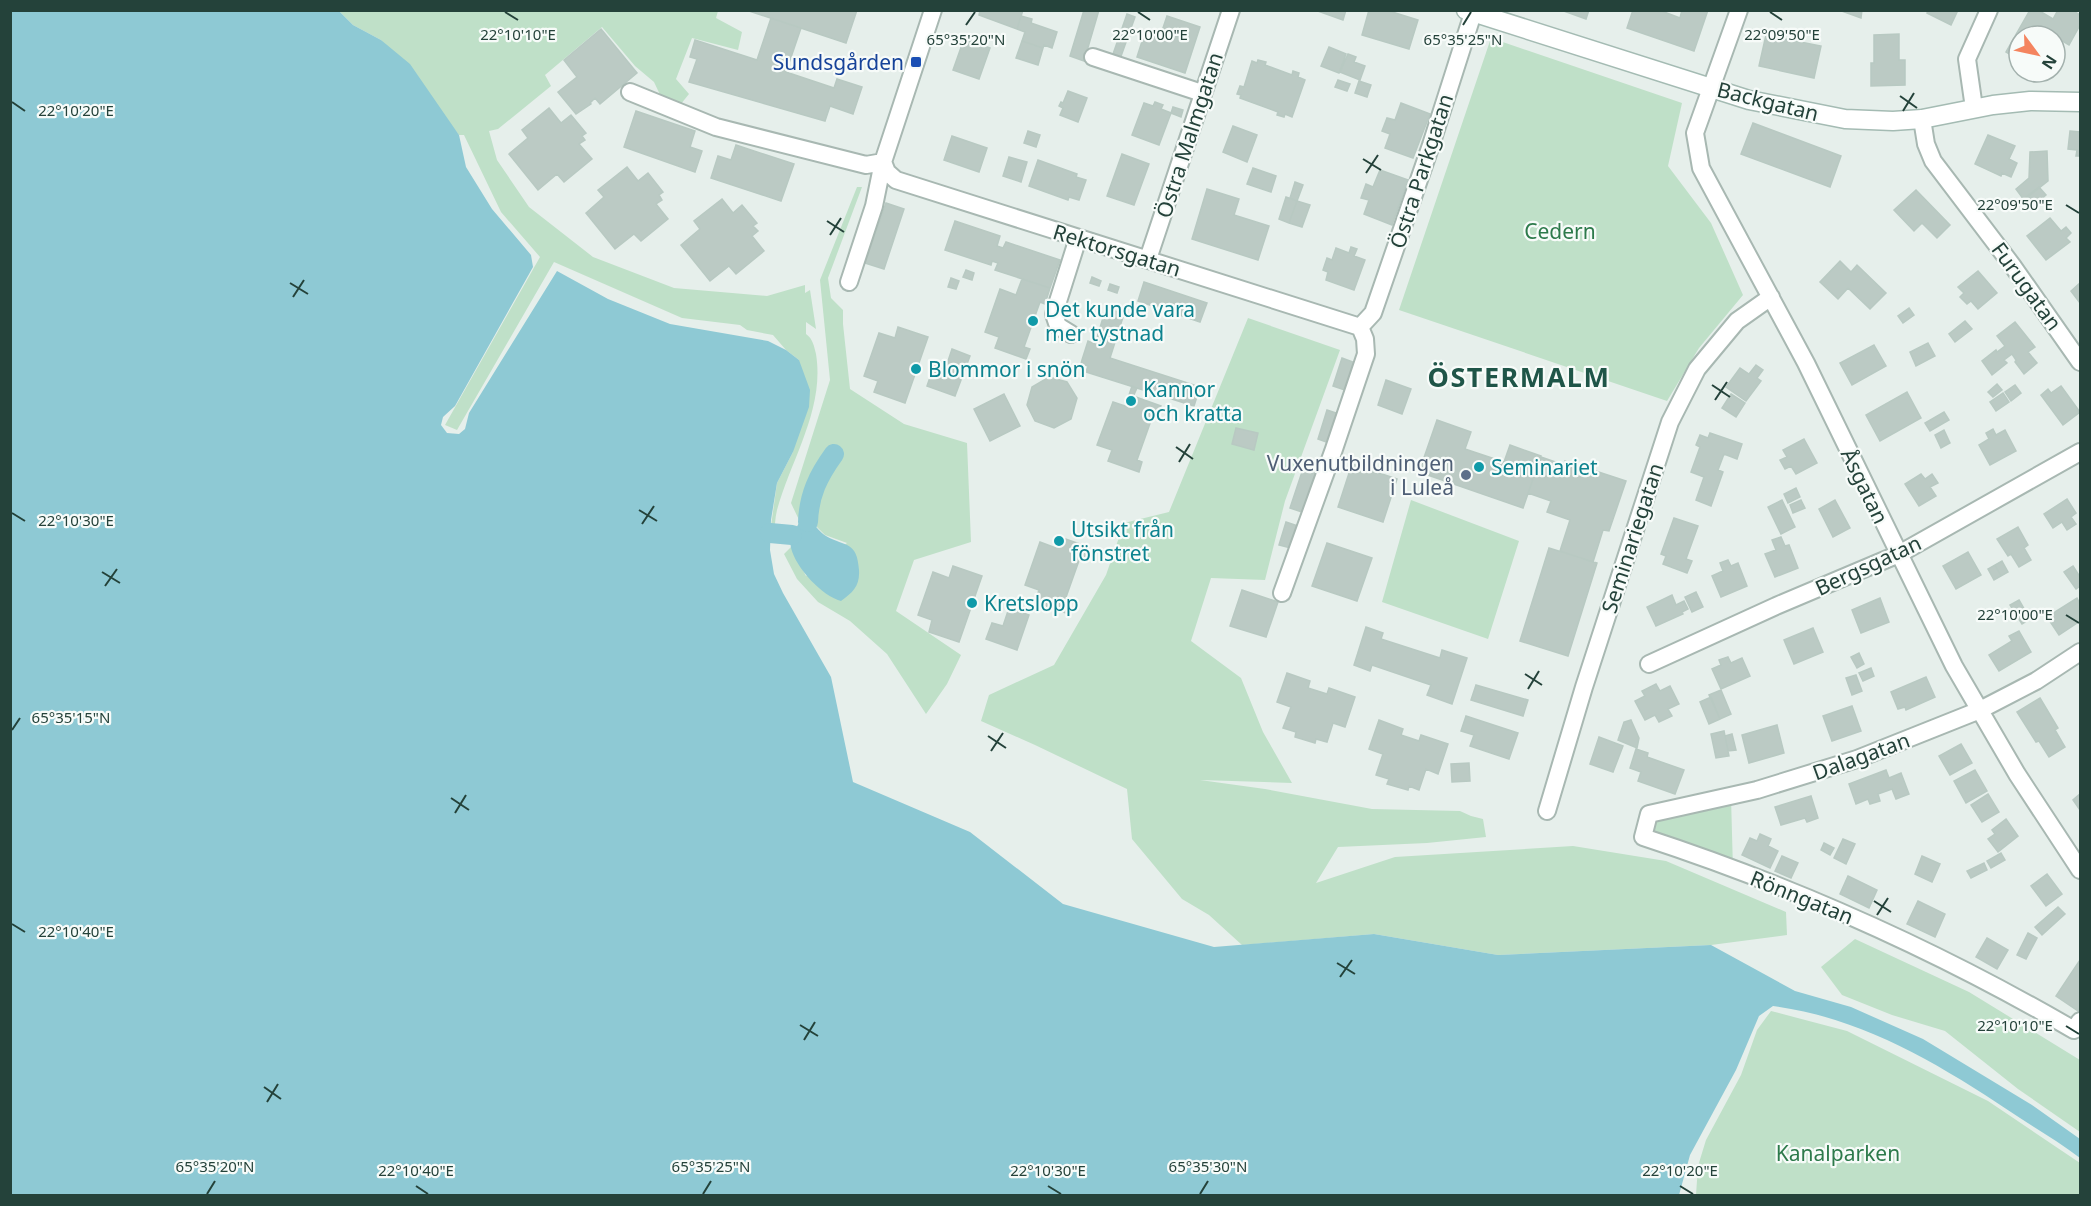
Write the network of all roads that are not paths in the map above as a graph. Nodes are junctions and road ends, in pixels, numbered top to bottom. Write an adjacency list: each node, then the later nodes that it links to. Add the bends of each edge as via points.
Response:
1 (933, 10): 13 (street)
2 (1231, 10): 9 (street, Östra Malmgatan)
3 (1739, 10): 7 (street, Åsgatan)
4 (1989, 10): 11 (street, via 1967,59)
5 (1471, 11): 7 (street, Backgatan); 18 (street, Östra Parkgatan, via 1374,313)
6 (1093, 57): 9 (street)
7 (1712, 88): 12 (street, Backgatan, via 1749,100 1845,119); 17 (street, Åsgatan, via 1695,133 1701,168)
8 (630, 92): 13 (street, via 716,127 866,165)
9 (1202, 93): 15 (street, Östra Malmgatan)
10 (2080, 102): 11 (street, Backgatan, via 2030,101)
11 (1974, 108): 12 (street, Backgatan)
12 (1922, 119): 20 (street, Furugatan, via 1933,161)
13 (883, 162): 14 (street, Rektorsgatan, via 886,172 896,180); 16 (street, via 874,206)
14 (1078, 238): 15 (street, Rektorsgatan); 19 (street, via 1054,314 1058,326)
15 (1148, 259): 18 (street, Rektorsgatan)
16 (849, 282)
17 (1771, 297): 22 (street, Åsgatan); 27 (street, Seminariegatan, via 1737,321 1697,369 1670,422)
18 (1360, 327): 23 (street, via 1366,354)
19 (1071, 334)
20 (2080, 362)
21 (2080, 452): 22 (street, Bergsgatan)
22 (1899, 554): 25 (street, Bergsgatan); 26 (street, Åsgatan)
23 (1282, 593)
24 (2080, 652): 26 (street, Dalagatan, via 2036,681)
25 (1649, 664)
26 (1980, 710): 28 (street, Dalagatan, via 1857,759 1757,790 1649,814); 29 (street, Åsgatan)
27 (1547, 811)
28 (1643, 837): 30 (street, Rönngatan, via 1815,901 1901,939 2074,1030)
29 (2080, 870)
30 (2080, 1021)

